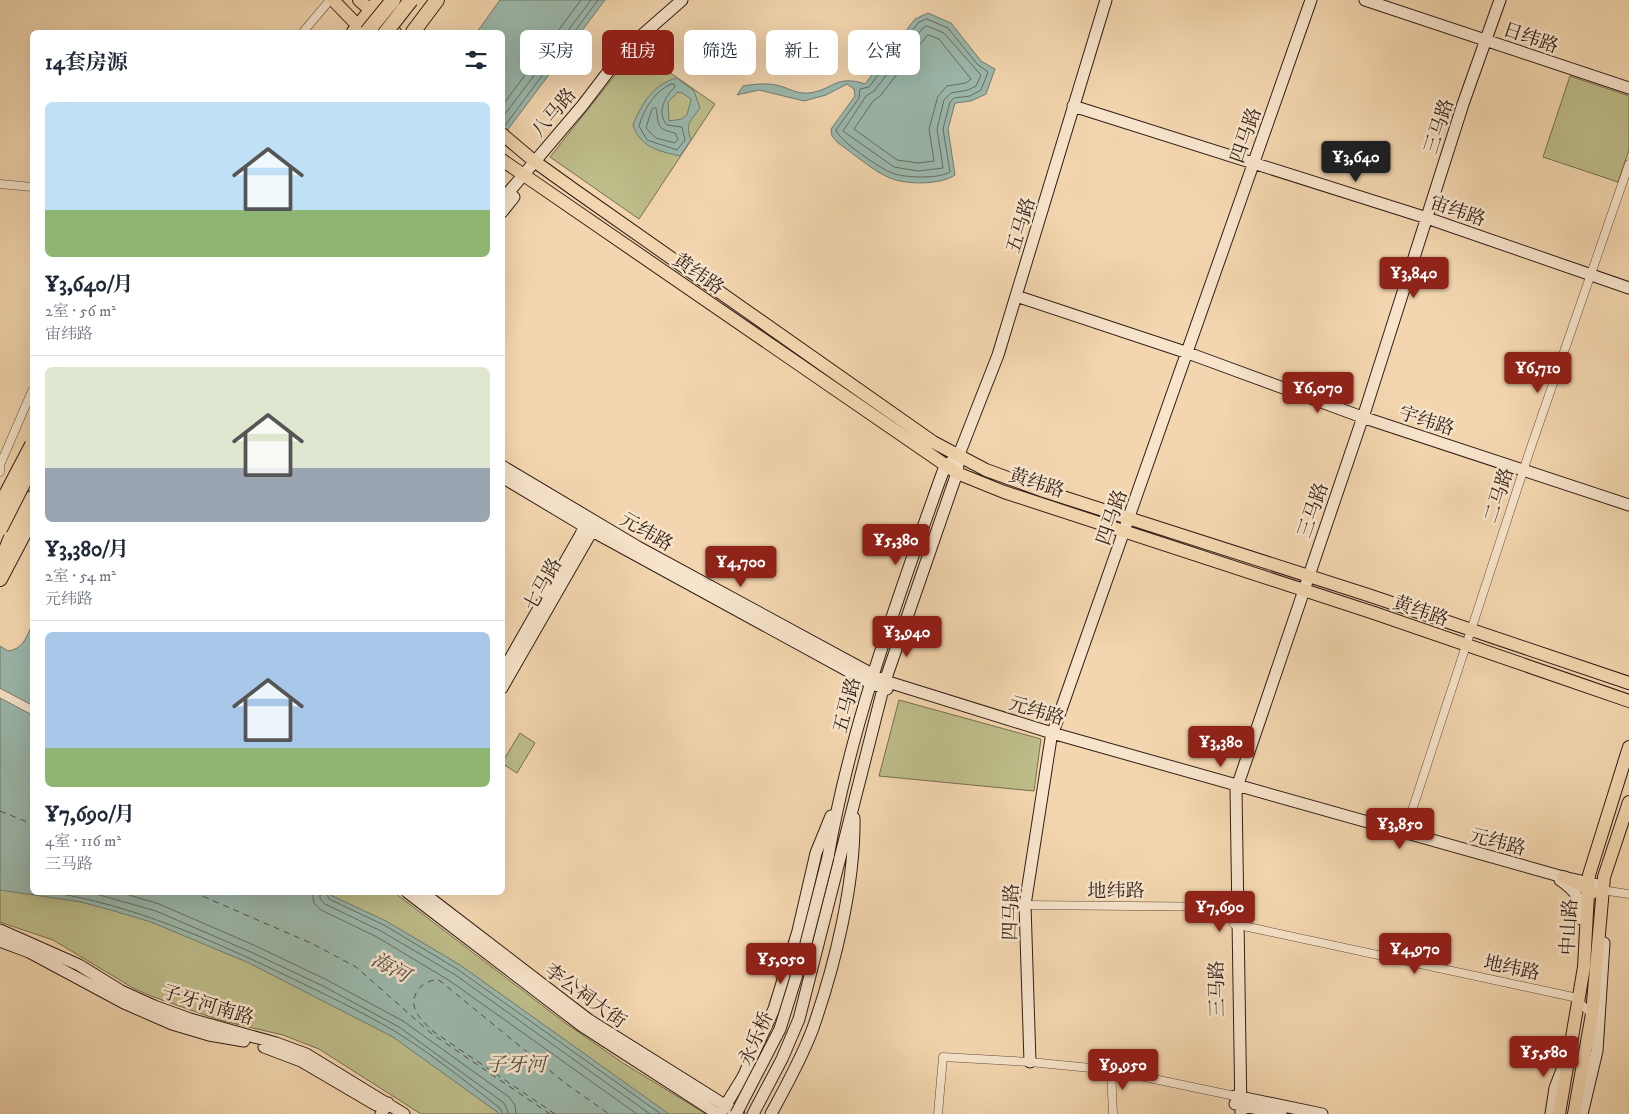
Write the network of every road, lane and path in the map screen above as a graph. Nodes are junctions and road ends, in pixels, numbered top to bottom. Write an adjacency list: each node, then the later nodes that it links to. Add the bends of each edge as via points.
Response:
1 (332, 0): 12 (street); 13 (main road)
2 (359, 0): 11 (main road)
3 (393, 0): 14 (highway, bridge)
4 (411, 0): 16 (highway, bridge)
5 (437, 0): 18 (highway)
6 (682, 0): 23 (street, 八马路, via 624,51)
7 (1106, 0): 21 (street, 五马路)
8 (1311, 0): 26 (street, 四马路)
9 (1365, 0): 19 (street, 日纬路)
10 (1500, 0): 19 (street, 三马路)
11 (375, 5): 15 (highway); 17 (main road)
12 (305, 30)
13 (360, 30)
14 (362, 30)
15 (362, 30)
16 (388, 30)
17 (394, 30)
18 (414, 30)
19 (1486, 40): 20 (street, 日纬路); 32 (street, 三马路)
20 (1629, 88)
21 (1073, 106): 26 (street, 宙纬路); 35 (street, 五马路)
22 (506, 137): 23 (main road, 黄纬路)
23 (534, 161): 27 (street, 八马路); 40 (main road, 黄纬路)
24 (505, 162): 27 (main road, 黄纬路)
25 (1629, 164): 33 (street, 二马路)
26 (1254, 165): 32 (street, 宙纬路); 36 (street, 四马路)
27 (525, 178): 30 (street, 八马路); 31 (street, 八马路); 41 (main road, 黄纬路, via 652,262)
28 (0, 184): 29 (street)
29 (30, 187)
30 (505, 197)
31 (505, 208)
32 (1427, 218): 33 (street, 宙纬路); 38 (street, 三马路)
33 (1591, 274): 34 (street, 宙纬路); 44 (street, 二马路)
34 (1629, 288)
35 (1016, 296): 36 (street, 宇纬路); 40 (street, 五马路, via 998,355)
36 (1188, 353): 38 (street, 宇纬路); 52 (street, 四马路)
37 (30, 396): 45 (street, via 0,465)
38 (1362, 417): 44 (street, 宇纬路); 59 (street, 三马路)
39 (30, 449): 51 (highway, bridge)
40 (958, 457): 41 (street); 46 (street, 五马路); 52 (main road, 黄纬路, via 986,470)
41 (945, 466): 46 (main road, 黄纬路); 65 (street, 五马路)
42 (505, 468): 54 (street, 元纬路)
43 (30, 470): 55 (highway, bridge)
44 (1523, 470): 50 (street, 宇纬路); 62 (street, 二马路)
45 (0, 472)
46 (957, 473): 56 (main road, 黄纬路); 67 (street, 五马路)
47 (505, 479): 54 (street, 元纬路)
48 (0, 489): 57 (street, via 5,538)
49 (30, 502): 58 (highway)
50 (1629, 505)
51 (0, 506)
52 (1130, 518): 56 (street, 四马路); 59 (main road, 黄纬路)
53 (30, 522): 60 (highway)
54 (591, 525): 64 (street, 七马路); 65 (street, 元纬路); 66 (street, 七马路)
55 (0, 529)
56 (1125, 532): 61 (main road, 黄纬路); 72 (street, 四马路)
57 (0, 549)
58 (0, 564)
59 (1308, 577): 61 (street, 三马路); 62 (main road, 黄纬路)
60 (0, 579)
61 (1302, 590): 63 (main road, 黄纬路); 74 (street, 三马路)
62 (1472, 632): 63 (street, 二马路); 68 (main road, 黄纬路)
63 (1467, 645): 70 (main road, 黄纬路); 78 (street, 二马路)
64 (505, 668)
65 (871, 679): 67 (street, 元纬路); 76 (street, 五马路)
66 (505, 683)
67 (884, 684): 72 (street, 元纬路); 77 (street, 五马路)
68 (1629, 684)
69 (0, 693): 71 (street)
70 (1629, 701)
71 (30, 709)
72 (1052, 736): 74 (street, 元纬路); 86 (street, 四马路)
73 (1629, 747): 82 (main road, 中山路, via 1597,844)
74 (1237, 786): 78 (street, 元纬路); 87 (street, 三马路)
75 (1629, 802): 82 (main road, 中山路, via 1605,870)
76 (837, 803): 79 (street, 五马路); 99 (street, via 816,853 798,931 774,1009 743,1077)
77 (853, 806): 80 (street, 五马路); 103 (street, via 854,850 838,938 813,1028)
78 (1404, 835): 81 (street, 元纬路)
79 (828, 857): 101 (street, 永乐桥, bridge, via 780,1029)
80 (840, 858): 102 (street, 永乐桥, via 799,1019)
81 (1562, 879): 82 (main road); 91 (street, via 1577,893 1581,905 1579,947)
82 (1593, 887): 83 (street); 91 (main road, 中山路); 93 (main road, 中山路, via 1599,908); 93 (street, via 1605,918)
83 (1629, 892)
84 (411, 895): 99 (street, 李公祠大街, via 582,1026)
85 (426, 895): 99 (street, 李公祠大街, via 582,1016)
86 (1025, 906): 87 (street, 地纬路); 95 (street, 四马路)
87 (1235, 907): 88 (street, 三马路)
88 (1235, 924): 92 (street, 地纬路, via 1573,997); 97 (street, 三马路)
89 (0, 930): 98 (street, 子牙河南路, via 79,965 121,991 154,1006 306,1054)
90 (0, 941): 98 (street, 子牙河南路, via 29,952 124,1003 172,1024 244,1041 301,1061)
91 (1582, 985): 92 (main road, 中山路)
92 (1579, 1001): 93 (street, 地纬路); 94 (main road, 中山路)
93 (1596, 1019): 110 (main road, 中山路); 111 (street, via 1597,1051)
94 (1570, 1051): 108 (street, via 1557,1080); 109 (main road, 中山路)
95 (1030, 1062): 96 (street); 104 (street, via 943,1057)
96 (1111, 1070): 97 (street); 105 (street)
97 (1238, 1105): 106 (street); 107 (street)
98 (386, 1110): 100 (street, 子牙河南路)
99 (721, 1111): 101 (street, 李公祠大街)
100 (404, 1114)
101 (738, 1114)
102 (753, 1114)
103 (771, 1114)
104 (938, 1114)
105 (1113, 1114)
106 (1281, 1114)
107 (1322, 1114)
108 (1551, 1114)
109 (1559, 1114)
110 (1574, 1114)
111 (1582, 1114)

